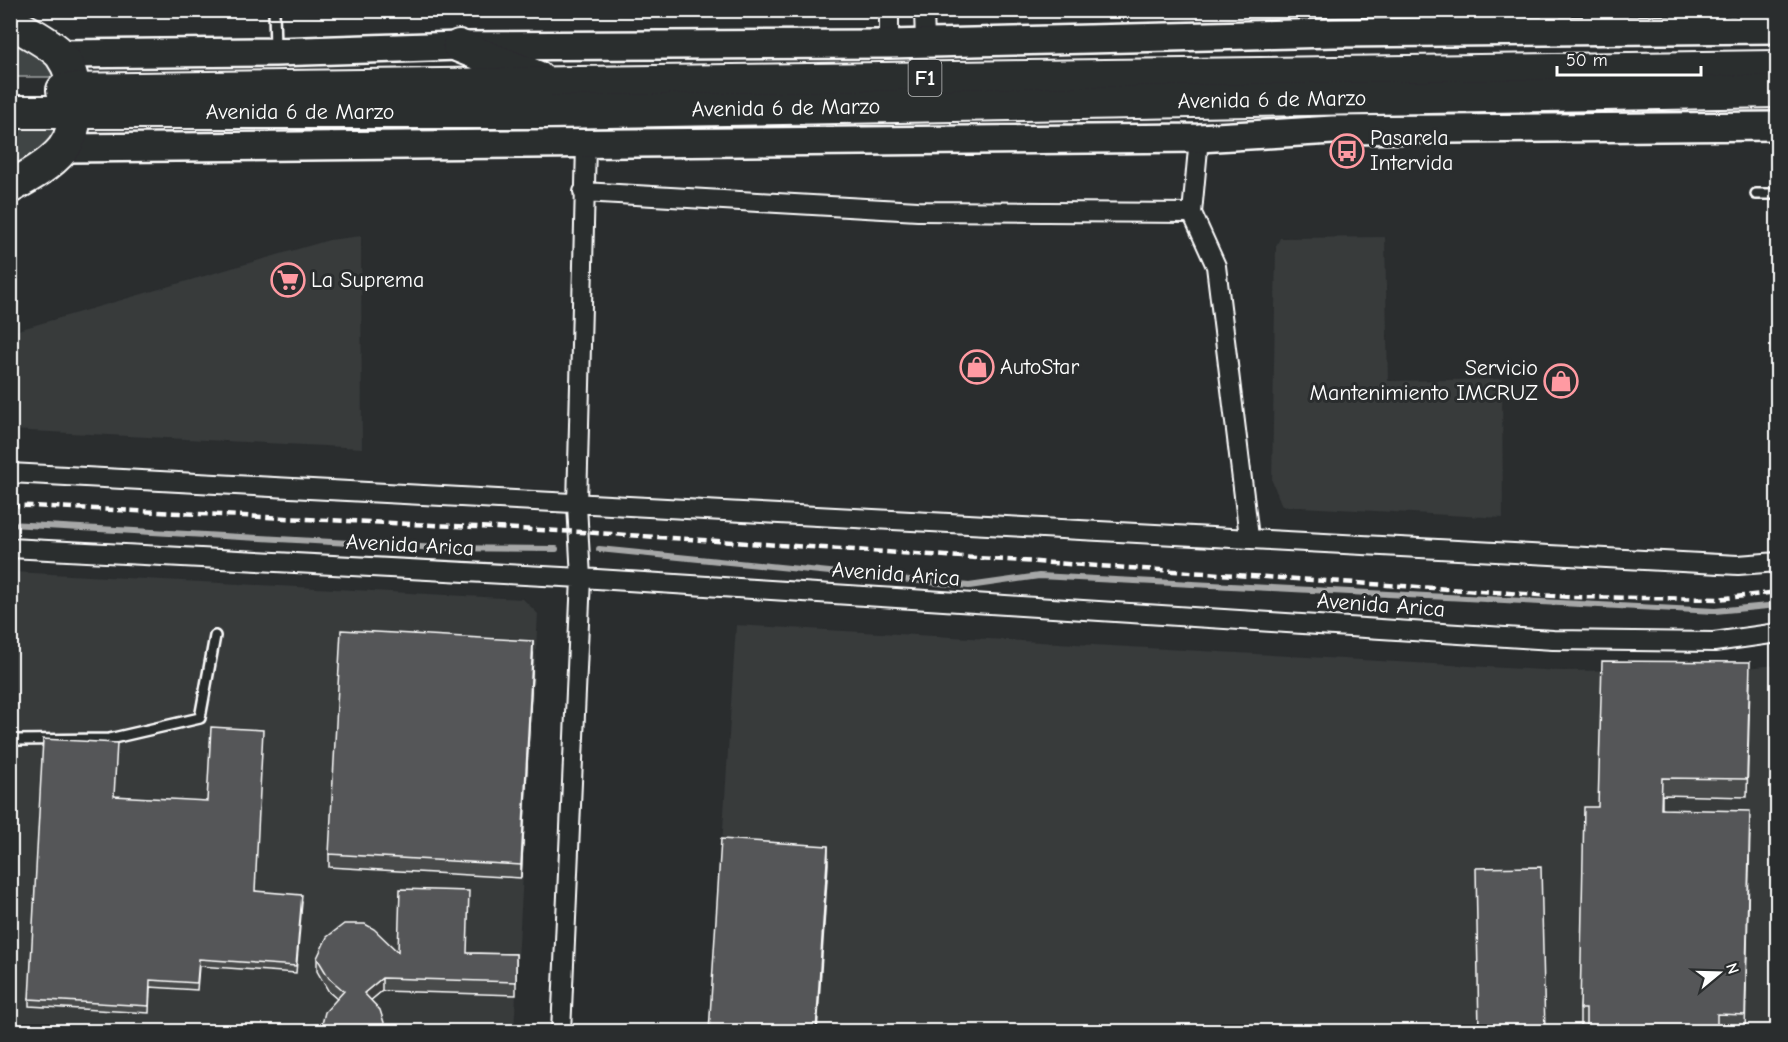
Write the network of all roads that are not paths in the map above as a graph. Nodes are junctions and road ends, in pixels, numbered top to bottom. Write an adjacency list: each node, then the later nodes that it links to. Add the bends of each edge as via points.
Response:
1 (274, 10): 11 (lane)
2 (889, 10): 9 (street)
3 (924, 10): 8 (street)
4 (1592, 21): 6 (main road); 7 (main road)
5 (10, 22): 12 (highway)
6 (1551, 22): 8 (main road, via 1334,33)
7 (1778, 29)
8 (925, 42): 9 (main road)
9 (889, 44): 10 (main road)
10 (459, 46): 11 (main road); 14 (highway)
11 (275, 52): 12 (main road)
12 (60, 54): 17 (highway, via 69,71)
13 (1778, 67): 14 (highway, Avenida 6 de Marzo / F1)
14 (552, 83): 17 (highway, Avenida 6 de Marzo / F1)
15 (10, 90): 17 (highway, Avenida 6 de Marzo / F1)
16 (1778, 91): 17 (highway, Avenida 6 de Marzo / F1, via 549,112)
17 (74, 101): 18 (highway, Avenida 6 de Marzo / F1); 22 (highway, via 72,129)
18 (10, 112)
19 (1778, 126): 20 (main road, Avenida 6 de Marzo, via 1333,130)
20 (1200, 138): 21 (main road, Avenida 6 de Marzo); 27 (street)
21 (586, 145): 22 (main road, Avenida 6 de Marzo); 24 (street)
22 (63, 148): 23 (highway, via 34,174)
23 (10, 188)
24 (584, 192): 27 (street, via 918,211); 29 (street)
25 (1756, 194): 26 (lane)
26 (1778, 194)
27 (1192, 213): 30 (street, via 1216,266)
28 (10, 472): 29 (street)
29 (577, 505): 30 (street); 33 (street)
30 (1249, 537): 32 (street, via 1737,565)
31 (10, 549): 33 (street, Avenida Arica)
32 (1778, 562)
33 (581, 578): 34 (street, Avenida Arica, via 1553,640 1714,642); 37 (street)
34 (1778, 633)
35 (215, 636): 36 (lane, via 200,718 109,739 16,740)
36 (10, 736)
37 (561, 1032)

